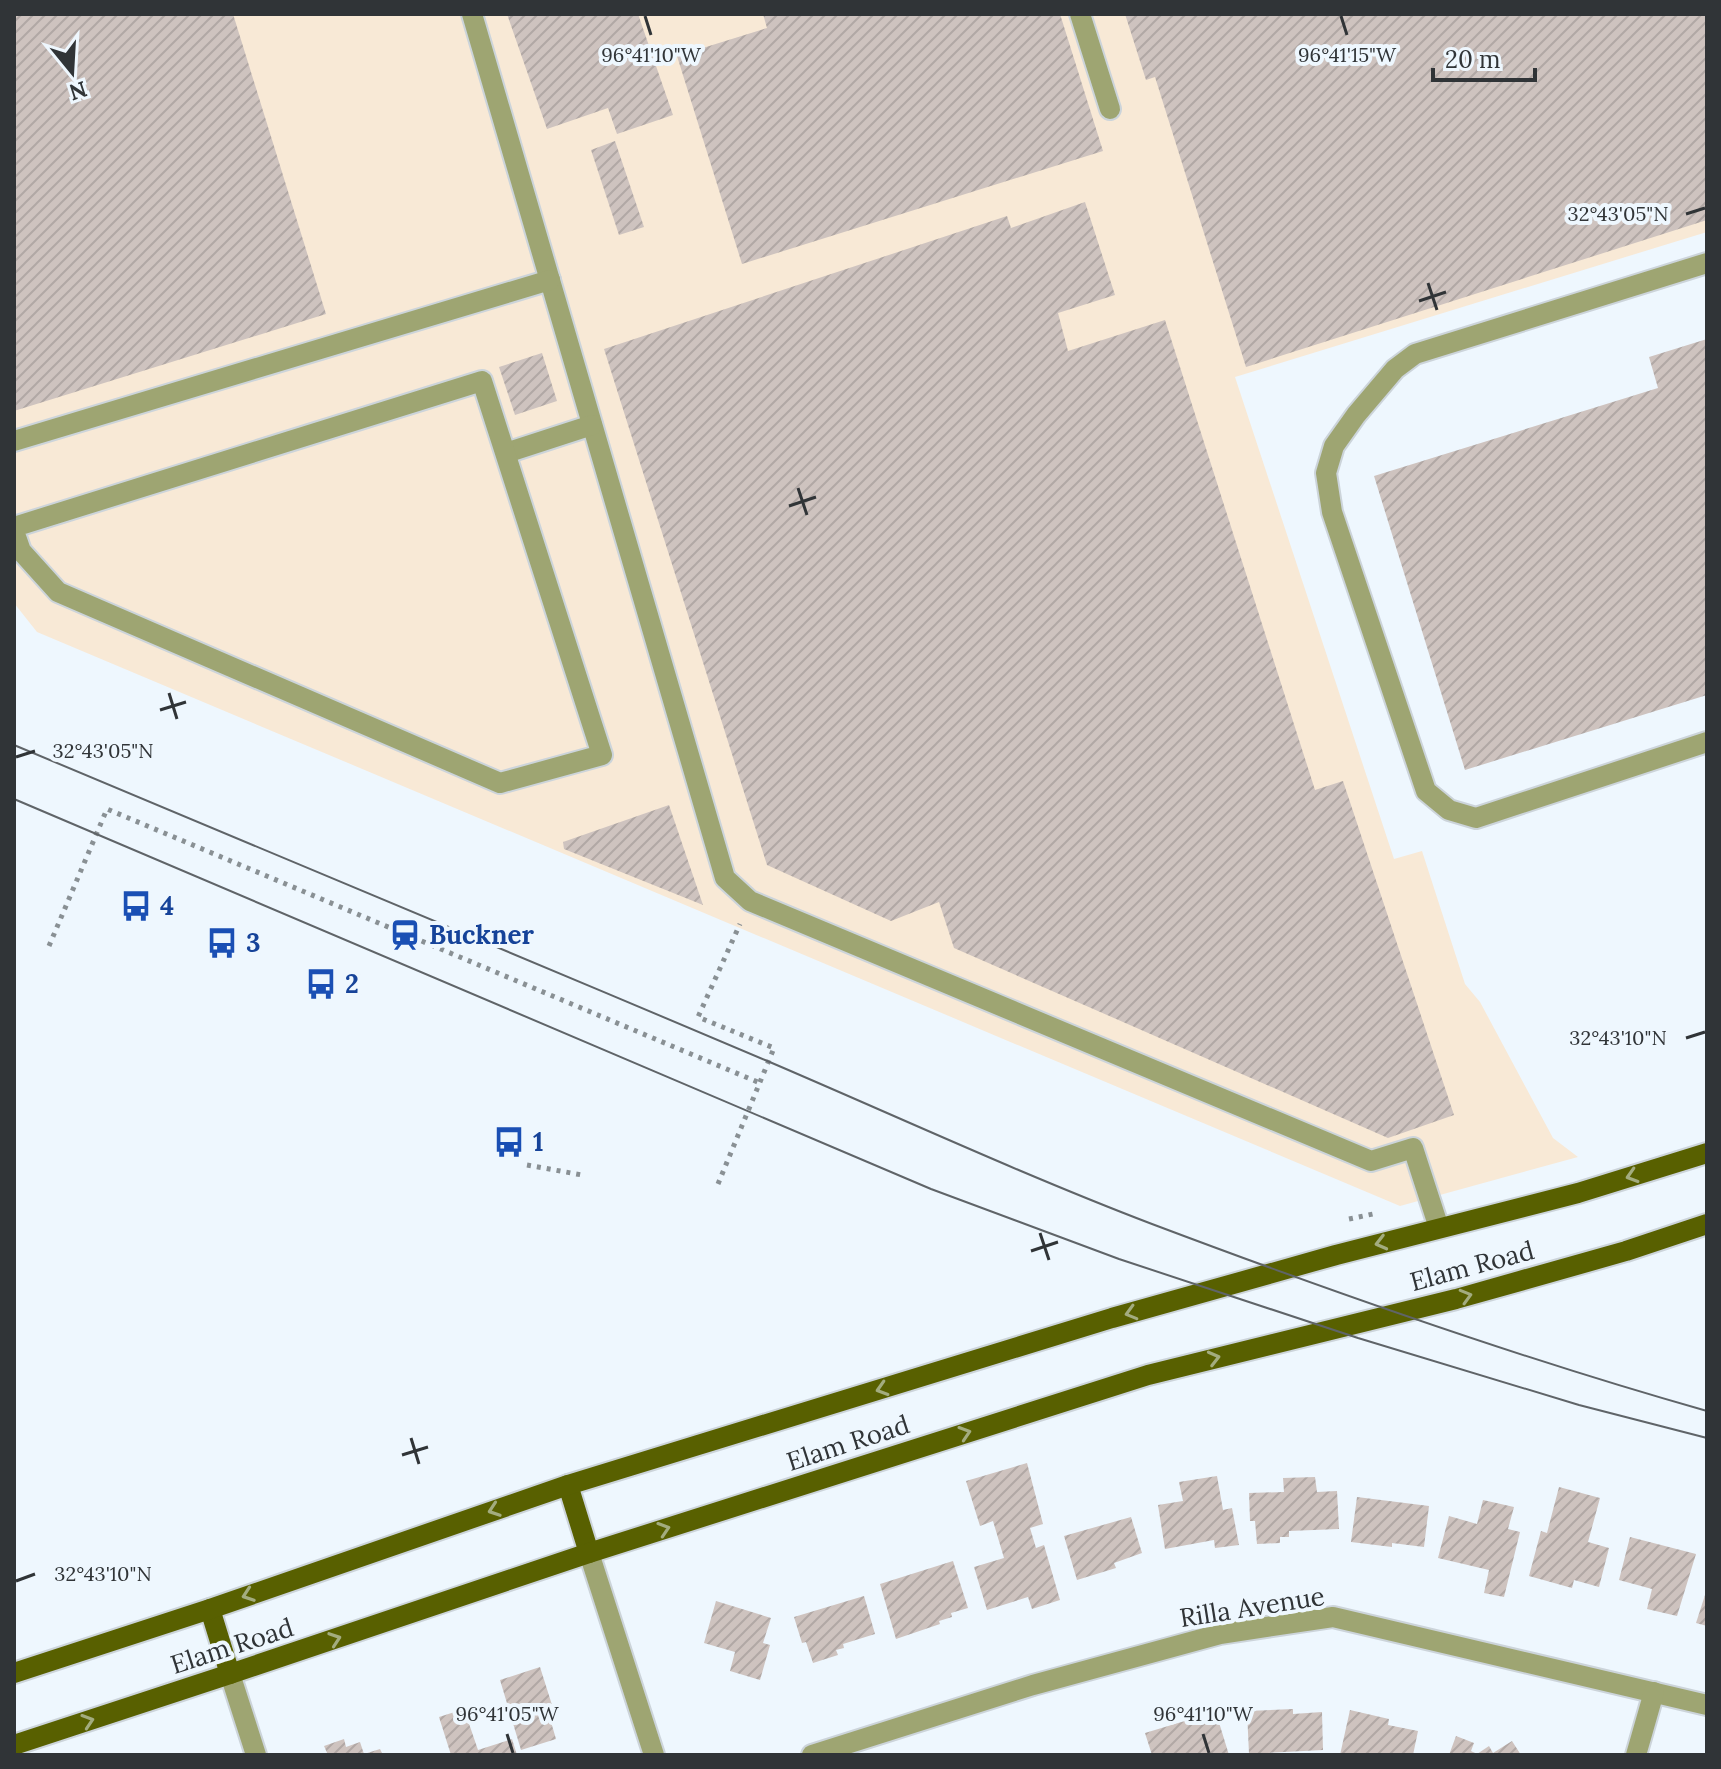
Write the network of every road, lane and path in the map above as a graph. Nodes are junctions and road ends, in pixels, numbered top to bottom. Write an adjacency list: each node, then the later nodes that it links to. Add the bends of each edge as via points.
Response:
1 (472, 14): 5 (street)
2 (1080, 14): 3 (street)
3 (1110, 109)
4 (1707, 263): 10 (street, via 1415,354 1356,415 1334,446 1326,473 1332,512 1426,791 1449,810 1476,818)
5 (550, 280): 6 (street); 7 (street)
6 (592, 425): 8 (street); 11 (street, via 725,878)
7 (14, 441)
8 (506, 453): 9 (street, via 482,381); 9 (street, via 602,755 500,783 58,592 21,551)
9 (14, 529)
10 (1707, 742)
11 (750, 901): 13 (path, via 698,1017 774,1048); 19 (street, via 1371,1161 1413,1148)
12 (49, 946): 13 (path, via 107,809)
13 (760, 1083): 17 (path)
14 (1707, 1153): 19 (main road, Elam Road, one-way to 19)
15 (527, 1165): 16 (path)
16 (582, 1175)
17 (718, 1184)
18 (1707, 1224): 21 (main road, Elam Road, one-way to 18, via 1148,1375 1456,1299)
19 (1439, 1228): 20 (main road, Elam Road, one-way to 20, via 1112,1318)
20 (568, 1485): 21 (main road); 22 (main road, Elam Road, one-way to 22)
21 (589, 1553): 24 (main road, Elam Road, one-way to 21); 29 (street)
22 (210, 1609): 23 (main road, Elam Road); 24 (main road)
23 (14, 1673)
24 (230, 1674): 27 (main road, Elam Road, one-way to 24); 28 (street)
25 (1654, 1692): 26 (street, Rilla Avenue); 30 (street, Rilla Avenue, via 1333,1617 1220,1634 1033,1685); 31 (street)
26 (1707, 1705)
27 (14, 1745)
28 (256, 1755)
29 (654, 1755)
30 (812, 1755)
31 (1636, 1755)

